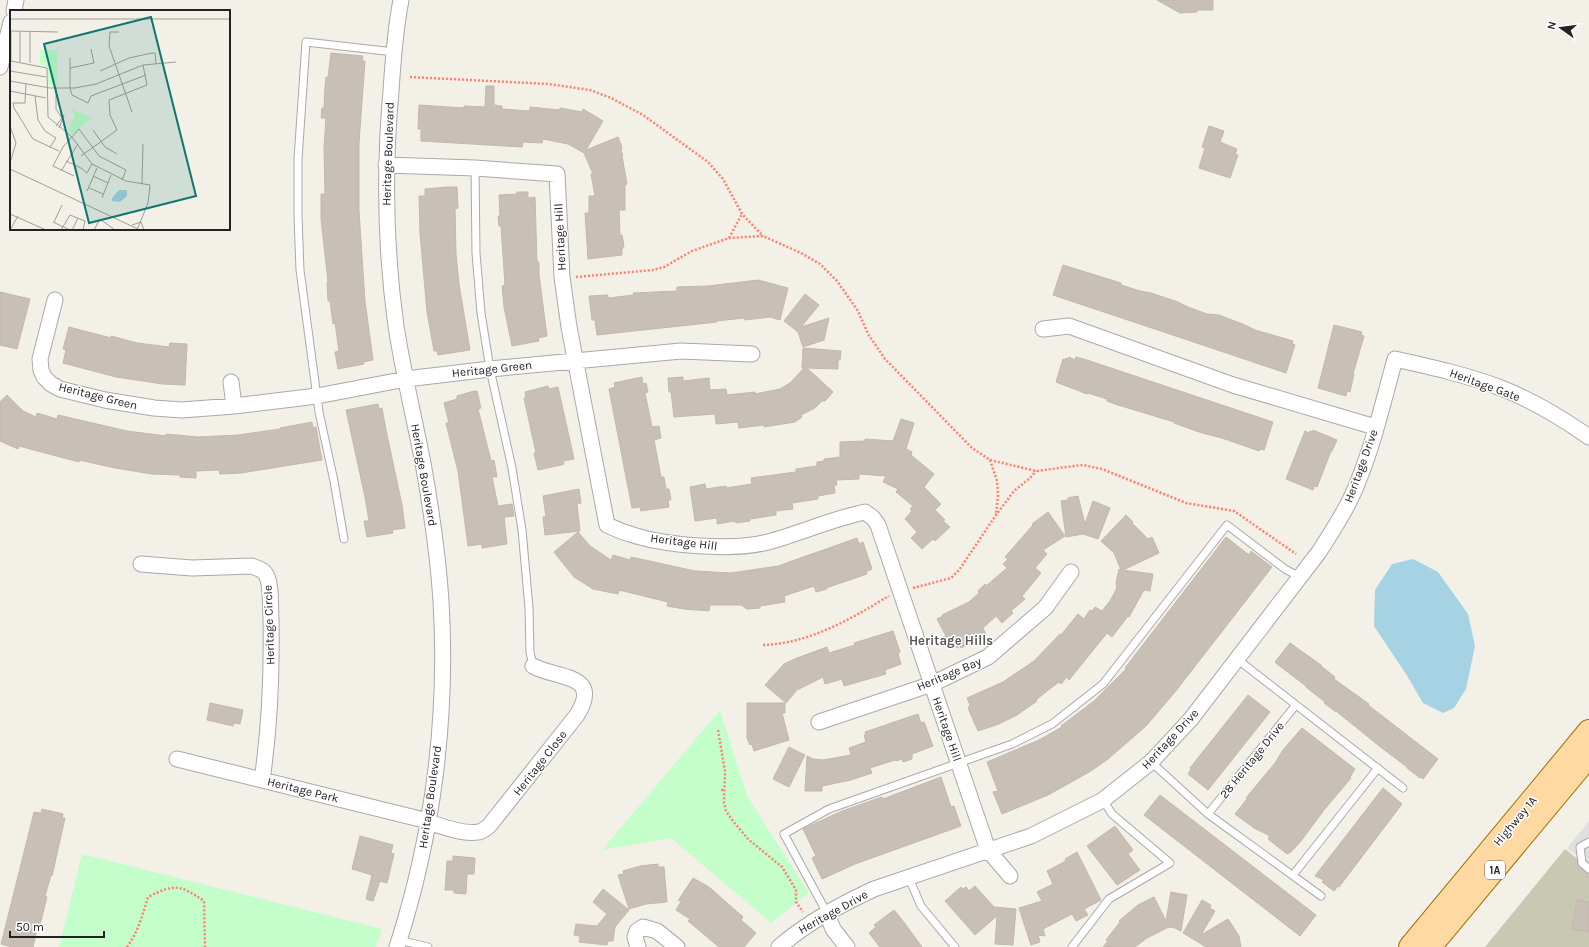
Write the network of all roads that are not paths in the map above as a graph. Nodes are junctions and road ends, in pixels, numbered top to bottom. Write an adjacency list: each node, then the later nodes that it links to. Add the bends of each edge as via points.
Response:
1 (16, 0): 3 (street)
2 (401, 0): 5 (street, Heritage Boulevard)
3 (14, 10)
4 (10, 26): 6 (street)
5 (394, 52): 7 (street, Heritage Boulevard); 17 (lane, via 306,42 298,159 298,216 300,270)
6 (0, 67)
7 (386, 165): 8 (street, Heritage Hill); 15 (street, Heritage Boulevard, via 389,272)
8 (475, 168): 13 (street, Heritage Hill, via 557,174 562,277); 14 (lane, via 476,253 481,313)
9 (55, 300): 18 (street, Heritage Green, via 40,359 44,377 51,384 60,389 105,400 154,408 182,410)
10 (1043, 329): 19 (street, via 1069,326 1233,385)
11 (752, 354): 13 (street, Heritage Green, via 681,351)
12 (1395, 359): 19 (street, Heritage Drive); 20 (street, Heritage Gate, via 1502,388)
13 (575, 361): 14 (street, Heritage Green); 27 (street, Heritage Hill, via 607,525 630,535 671,543 730,547 767,542 865,512 878,525)
14 (490, 369): 15 (street, Heritage Green); 26 (lane, via 512,468 522,530)
15 (406, 379): 17 (street, Heritage Green); 40 (street, Heritage Boulevard, via 432,517 441,600 441,706)
16 (231, 382): 18 (street)
17 (317, 396): 18 (street, Heritage Green); 21 (lane)
18 (234, 406)
19 (1375, 427): 24 (street, Heritage Drive, via 1350,500 1337,524)
20 (1589, 437)
21 (344, 539)
22 (141, 564): 36 (street, Heritage Circle, via 192,568 252,566 266,573 270,592 271,692)
23 (1072, 572): 27 (street, Heritage Bay, via 1045,608 988,657)
24 (1300, 577): 25 (street, Heritage Drive); 34 (lane, via 1285,569 1227,525 1103,684 1052,724 1012,744)
25 (1236, 659): 28 (lane); 33 (street, Heritage Drive, via 1191,719)
26 (533, 666): 40 (street, Heritage Close, via 539,670 566,676 582,686 585,692 584,701 577,715 489,826 472,832)
27 (932, 684): 29 (street, Heritage Bay); 34 (street, Heritage Hill)
28 (1295, 706): 35 (lane); 39 (lane, 28 Heritage Drive)
29 (819, 722)
30 (1589, 731): 57 (main road, Highway 1A / 1A)
31 (1589, 756): 58 (main road, Highway 1A / 1A)
32 (177, 759): 36 (street, Heritage Park)
33 (1151, 762): 38 (street, Heritage Drive); 39 (lane)
34 (959, 763): 42 (street, Heritage Hill); 48 (lane, via 829,809 784,834)
35 (1378, 768): 37 (lane); 44 (lane)
36 (262, 780): 40 (street, Heritage Park)
37 (1403, 788)
38 (1103, 800): 42 (street, Heritage Drive, via 1031,836); 56 (lane, via 1112,814 1170,863 1109,898)
39 (1208, 814): 44 (lane)
40 (428, 822): 49 (street, Heritage Boulevard, via 414,889)
41 (1589, 842): 43 (lane, via 1580,847 1582,863)
42 (988, 850): 45 (street, Heritage Hill); 46 (street, Heritage Drive)
43 (1589, 869)
44 (1293, 875): 47 (lane)
45 (1010, 876)
46 (908, 878): 48 (street, Heritage Drive, via 874,889); 55 (lane, via 921,906)
47 (1321, 896)
48 (827, 913): 53 (street, Heritage Drive); 54 (street, via 834,929)
49 (398, 943): 50 (lane)
50 (428, 947)
51 (638, 947): 52 (street, via 635,937 637,931 643,927 657,931)
52 (677, 947)
53 (779, 947)
54 (847, 947)
55 (955, 947)
56 (1072, 947)
57 (1410, 947)
58 (1430, 947)

